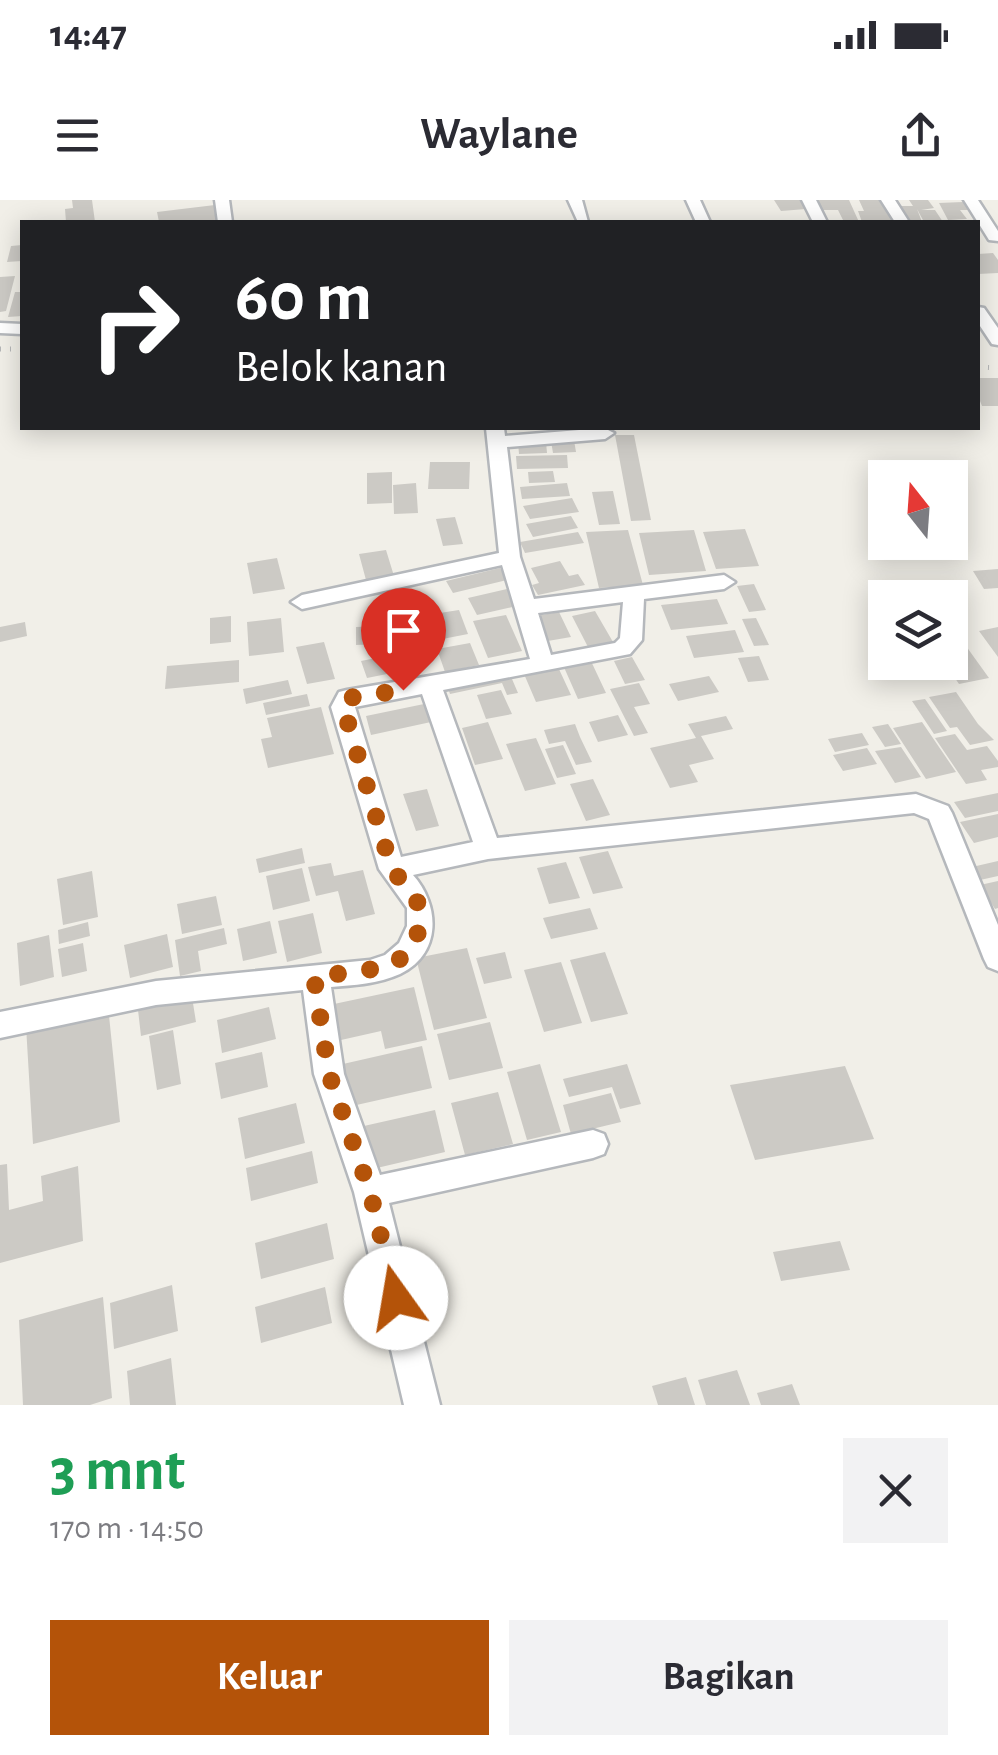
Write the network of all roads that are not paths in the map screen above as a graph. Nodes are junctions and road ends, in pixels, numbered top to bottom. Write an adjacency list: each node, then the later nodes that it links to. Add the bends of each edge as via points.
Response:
1 (575, 200): 3 (street)
2 (971, 200): 4 (street)
3 (583, 218)
4 (990, 237)
5 (980, 315): 6 (street)
6 (998, 343)
7 (605, 433): 8 (street)
8 (496, 434): 9 (street)
9 (510, 558): 12 (street); 13 (street)
10 (724, 582): 11 (street)
11 (634, 593): 13 (street); 14 (street, via 631,640 622,649)
12 (302, 602)
13 (526, 606): 14 (street)
14 (543, 665): 15 (street)
15 (430, 685): 16 (street); 17 (street, via 348,698 343,706)
16 (488, 849): 17 (street); 18 (street, via 929,806 939,813)
17 (392, 870): 19 (street, via 420,909 410,952 388,967)
18 (998, 959)
19 (314, 977): 20 (street, via 115,999); 22 (street, via 329,1074)
20 (0, 1025)
21 (593, 1144): 22 (street)
22 (370, 1192): 23 (street)
23 (422, 1405)

